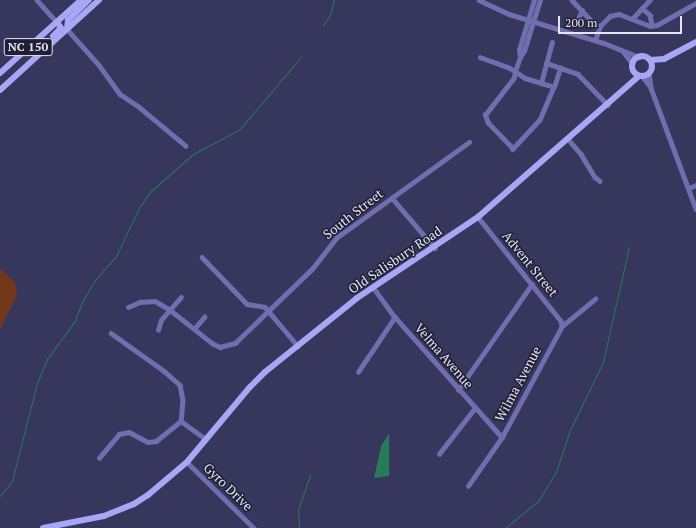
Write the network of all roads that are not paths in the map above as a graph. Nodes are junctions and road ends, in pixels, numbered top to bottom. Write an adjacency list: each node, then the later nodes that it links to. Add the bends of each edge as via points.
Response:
1 (37, 0): 14 (street)
2 (81, 0): 14 (main road, NC 150)
3 (89, 0): 18 (main road, via 68,20)
4 (99, 0): 18 (main road, NC 150)
5 (479, 0): 15 (street)
6 (572, 0): 11 (street)
7 (650, 0): 10 (street)
8 (536, 1): 15 (street)
9 (696, 1): 17 (street)
10 (642, 8): 13 (street); 17 (street, via 650,14)
11 (582, 10): 12 (street); 16 (street)
12 (590, 19)
13 (632, 19): 17 (street); 19 (street, via 615,14 606,18)
14 (57, 22): 30 (main road, via 61,28 24,63); 33 (main road, NC 150)
15 (530, 22): 19 (street); 31 (street, via 519,50 520,57)
16 (576, 24)
17 (652, 25)
18 (67, 29): 30 (main road, NC 150); 42 (street, via 95,60 120,94)
19 (595, 40): 22 (street)
20 (552, 42): 27 (street)
21 (696, 42): 25 (main road)
22 (623, 51): 24 (street); 28 (street)
23 (480, 57): 31 (street)
24 (639, 57): 26 (main road); 28 (main road)
25 (664, 59): 26 (main road); 32 (main road)
26 (650, 60): 32 (main road)
27 (546, 63): 29 (street); 35 (street)
28 (632, 63): 34 (main road, Old Salisbury Road)
29 (560, 68): 36 (street); 39 (street, via 578,74)
30 (23, 69): 38 (main road, NC 150)
31 (515, 71): 35 (street); 36 (street, via 508,87 485,117 513,149 540,120)
32 (650, 71): 34 (main road); 37 (street)
33 (0, 73)
34 (638, 75): 37 (street); 39 (main road, Old Salisbury Road)
35 (540, 83): 36 (street)
36 (554, 87)
37 (651, 88): 45 (street)
38 (0, 90)
39 (608, 105): 40 (main road, Old Salisbury Road)
40 (568, 139): 43 (street); 48 (main road, Old Salisbury Road)
41 (469, 142): 46 (street, South Street)
42 (186, 146)
43 (600, 181)
44 (696, 184): 45 (street)
45 (689, 188): 47 (street)
46 (392, 198): 49 (street); 57 (street, South Street, via 330,244 312,269)
47 (696, 209)
48 (478, 217): 49 (main road, Old Salisbury Road); 51 (street, Advent Street)
49 (435, 248): 52 (main road, Old Salisbury Road)
50 (202, 257): 57 (street, via 246,304 265,307)
51 (532, 284): 60 (street, Advent Street, via 561,321); 66 (street)
52 (373, 287): 59 (street, Velma Avenue); 64 (main road, Old Salisbury Road)
53 (180, 297): 56 (street)
54 (595, 299): 60 (street, Wilma Avenue)
55 (128, 307): 56 (street, via 150,301)
56 (169, 309): 61 (street); 62 (street)
57 (269, 311): 61 (street, South Street, via 235,343 226,347 212,343); 64 (street)
58 (204, 317): 61 (street)
59 (395, 317): 65 (street); 66 (street, Velma Avenue)
60 (562, 326): 69 (street, Wilma Avenue)
61 (194, 329)
62 (158, 330)
63 (112, 333): 68 (street, via 180,385 183,400)
64 (298, 346): 70 (main road, Old Salisbury Road, via 250,387)
65 (358, 372)
66 (458, 390): 67 (street, Velma Avenue)
67 (475, 408): 69 (street, Velma Avenue); 71 (street)
68 (181, 421): 70 (street); 72 (street, via 156,441 148,442 129,432 119,434)
69 (502, 437): 74 (street, Wilma Avenue)
70 (206, 439): 73 (main road, Old Salisbury Road)
71 (439, 454)
72 (99, 458)
73 (187, 462): 75 (main road, Old Salisbury Road, via 148,495 120,511); 76 (street, Gyro Drive)
74 (468, 486)
75 (43, 528)
76 (254, 528)

